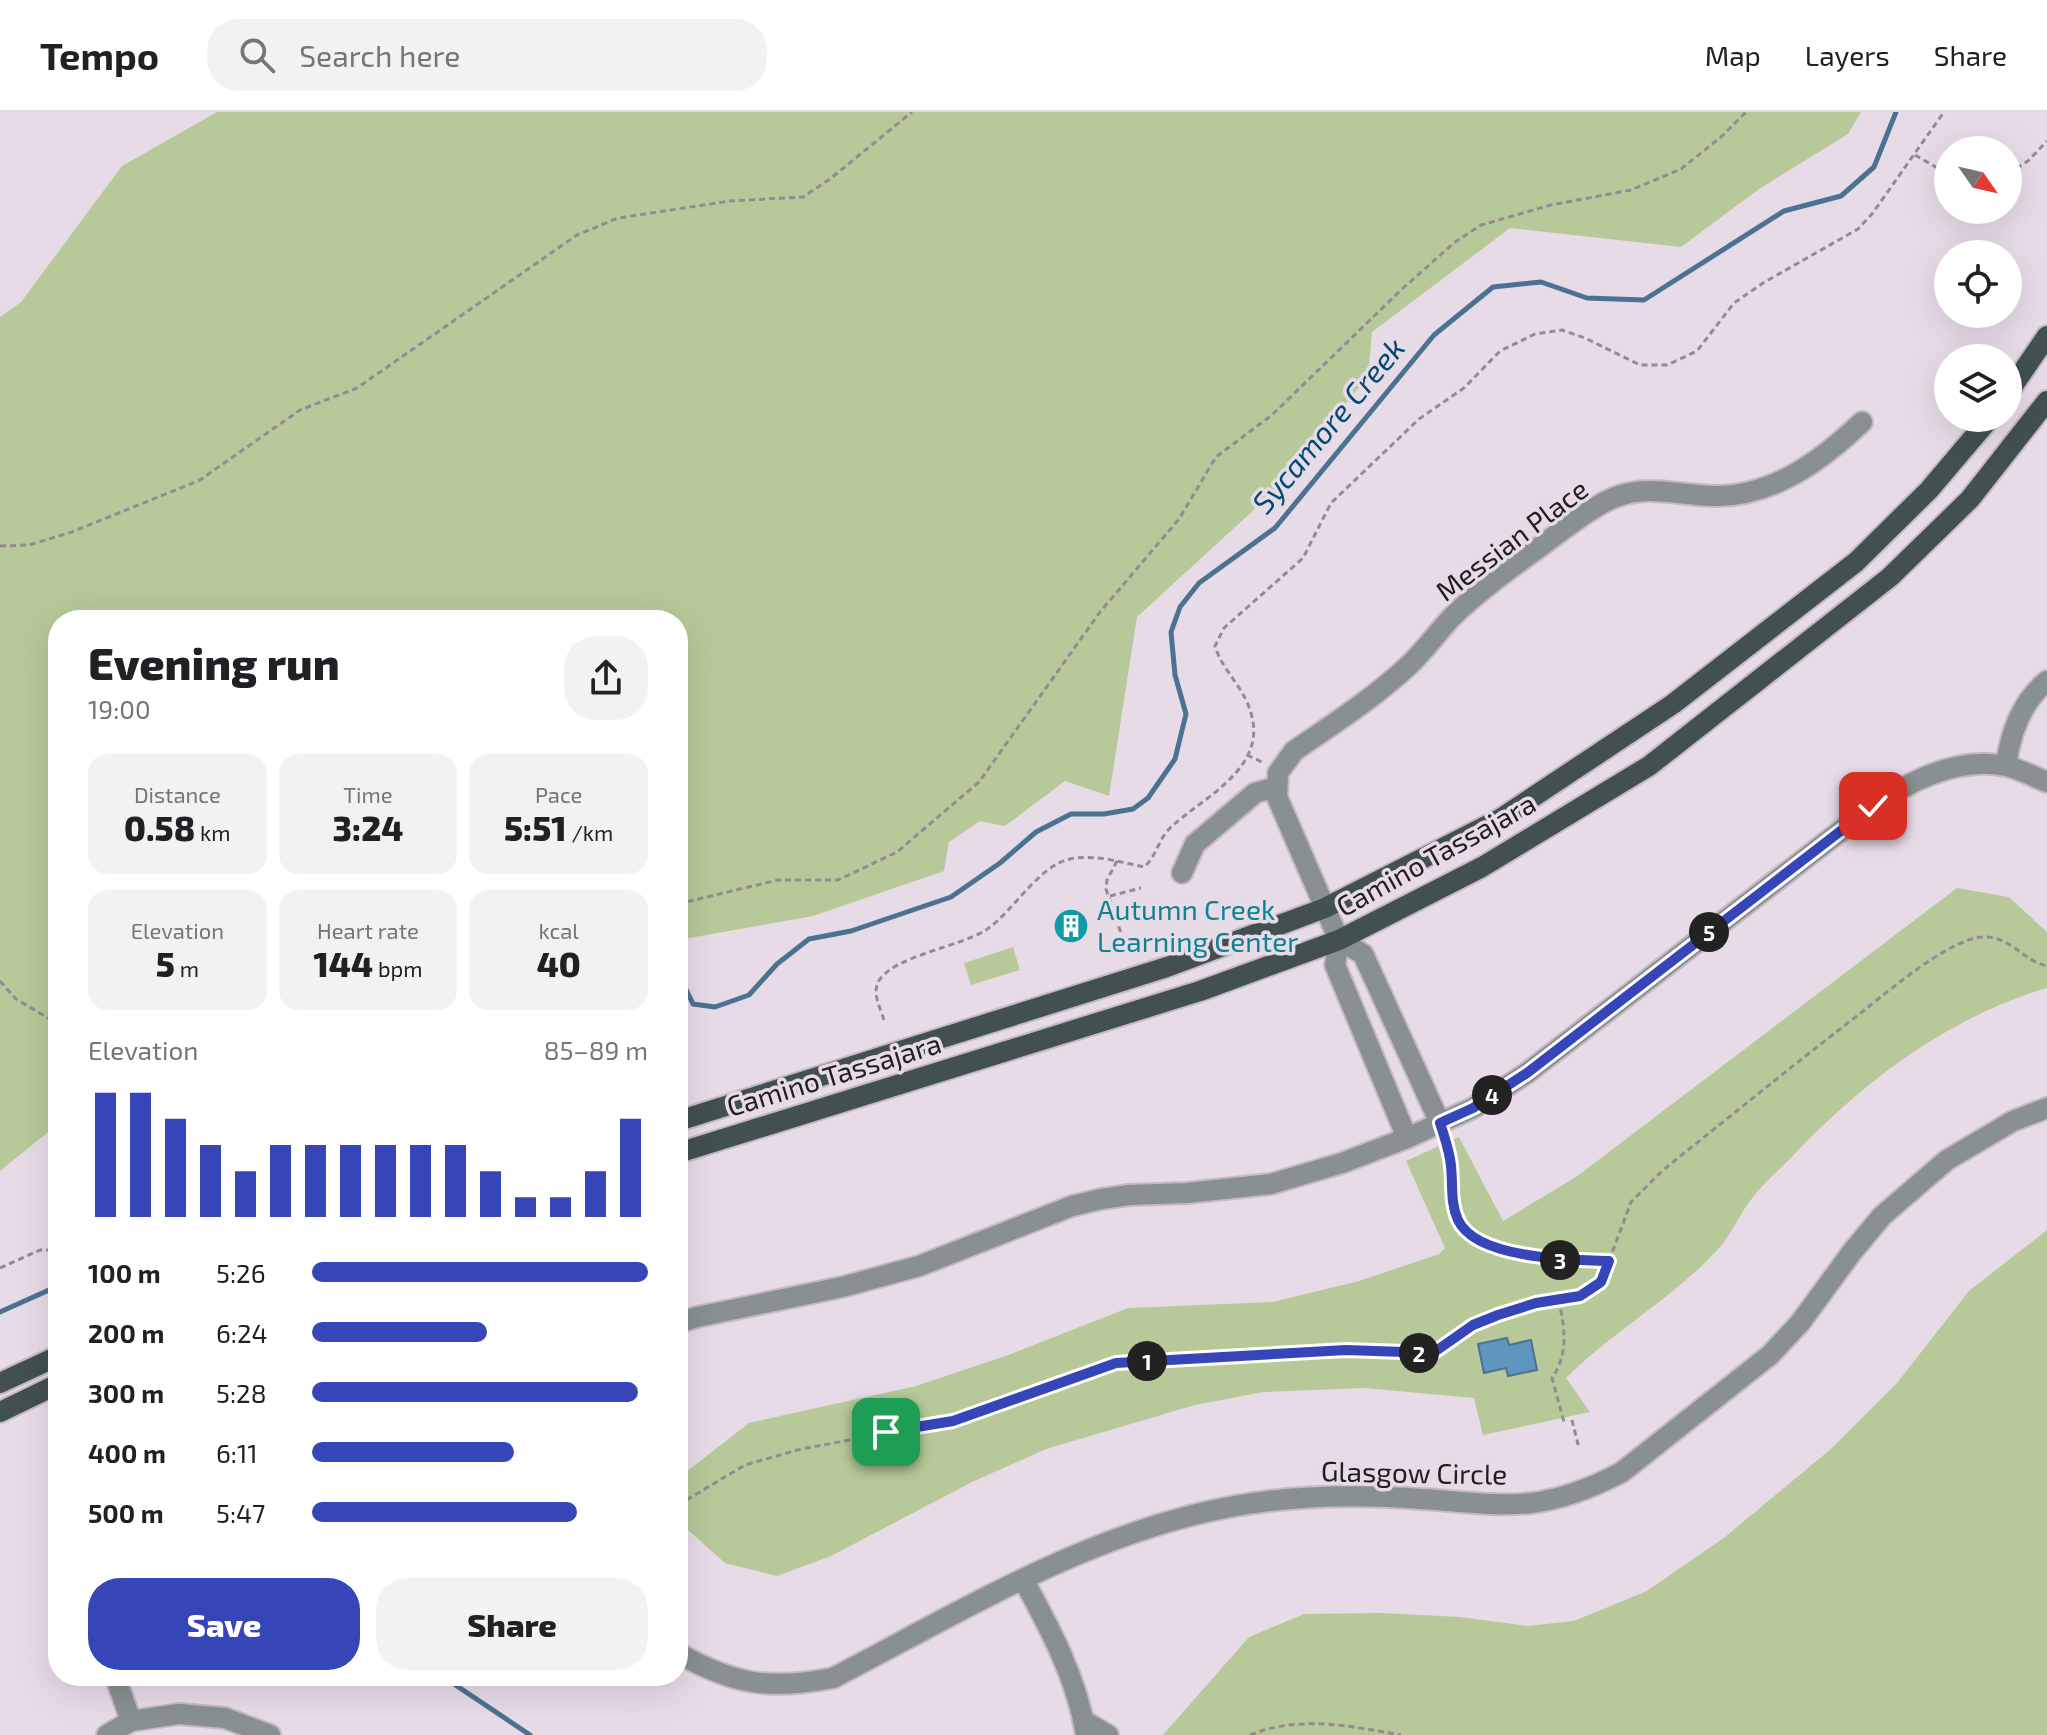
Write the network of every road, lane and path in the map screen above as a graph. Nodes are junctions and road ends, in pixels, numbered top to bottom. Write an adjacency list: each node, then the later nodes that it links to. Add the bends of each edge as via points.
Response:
1 (912, 112): 13 (path, via 803,197 730,201 618,218 577,235 357,388 300,410 200,480 72,532 29,545)
2 (1746, 112): 22 (path, via 1681,169 1631,190 1481,225 1455,242 1272,415 1216,457 1179,519 1100,612 979,782 897,852 838,880 778,880)
3 (1944, 112): 5 (path)
4 (2047, 141): 6 (path)
5 (1915, 155): 7 (path); 18 (path, via 1858,229 1734,303 1697,351 1667,365 1640,365 1562,330 1535,334 1500,351 1450,400 1419,419 1331,503 1303,558 1224,628 1215,646 1220,662 1252,712 1255,739 1243,763 1228,783 1169,829 1144,867)
6 (2022, 165)
7 (1934, 166)
8 (2047, 336): 9 (main road)
9 (2022, 373)
10 (2047, 401): 25 (main road, Camino Tassajara, via 1970,499 1890,577 1649,766 1482,867)
11 (1862, 422): 17 (street, Messian Place, via 1836,447 1786,480 1717,496 1646,489 1597,506 1452,617 1381,690 1294,751 1278,773)
12 (1978, 432): 23 (main road, Camino Tassajara, via 1856,562 1673,704 1500,819)
13 (0, 546)
14 (2047, 681): 15 (street, via 2033,692 2010,737)
15 (2006, 766): 16 (street); 32 (street, via 1943,770 1906,784 1527,1073)
16 (2047, 782)
17 (1276, 787): 19 (street, via 1255,793 1195,844); 23 (street)
18 (1117, 861): 21 (path, via 1106,884); 29 (path, via 1069,859 1047,871 983,932 891,967 878,981 875,994)
19 (1182, 873)
20 (1141, 888): 21 (path)
21 (1109, 897): 24 (path)
22 (688, 902)
23 (1325, 908): 25 (street); 31 (main road, Camino Tassajara, via 1167,967)
24 (1123, 939)
25 (1339, 940): 32 (street, via 1363,954); 33 (street, via 1335,965); 34 (main road, Camino Tassajara, via 1200,991)
26 (2047, 966): 36 (path, via 2008,942 1984,937 1970,939 1914,972 1662,1171 1631,1202)
27 (0, 981): 28 (path, via 16,999)
28 (48, 1018)
29 (884, 1020)
30 (2047, 1108): 48 (street, Glasgow Circle, via 2013,1121 1947,1160 1882,1216 1770,1355 1622,1472 1598,1485 1532,1503 1384,1496 1269,1501 1163,1522 1090,1547)
31 (688, 1118)
32 (1440, 1123): 33 (street); 36 (path, via 1451,1161 1453,1204 1470,1237 1560,1260)
33 (1407, 1138): 39 (street, via 1271,1184 1129,1195 1072,1206 919,1266)
34 (688, 1150)
35 (48, 1250): 37 (path)
36 (1609, 1261): 38 (path, via 1601,1282 1580,1296)
37 (0, 1268)
38 (1558, 1299): 45 (path, via 1564,1352 1552,1378); 47 (path, via 1473,1325 1433,1353 1346,1350 1116,1363 953,1421 801,1449 745,1465)
39 (688, 1320)
40 (48, 1361): 41 (main road)
41 (0, 1383)
42 (48, 1389): 43 (main road)
43 (0, 1412)
44 (1572, 1420): 46 (path)
45 (1564, 1422)
46 (1579, 1448)
47 (688, 1499)
48 (1023, 1579): 49 (street, Glasgow Circle, via 833,1678 792,1685 747,1683); 52 (street, via 1056,1640)
49 (688, 1659)
50 (119, 1686): 51 (street)
51 (131, 1721): 53 (street); 54 (street, via 179,1714 225,1718)
52 (1085, 1728): 55 (street)
53 (107, 1735)
54 (270, 1735)
55 (1108, 1735)
56 (1250, 1735): 57 (path, via 1296,1722)
57 (1401, 1735)

